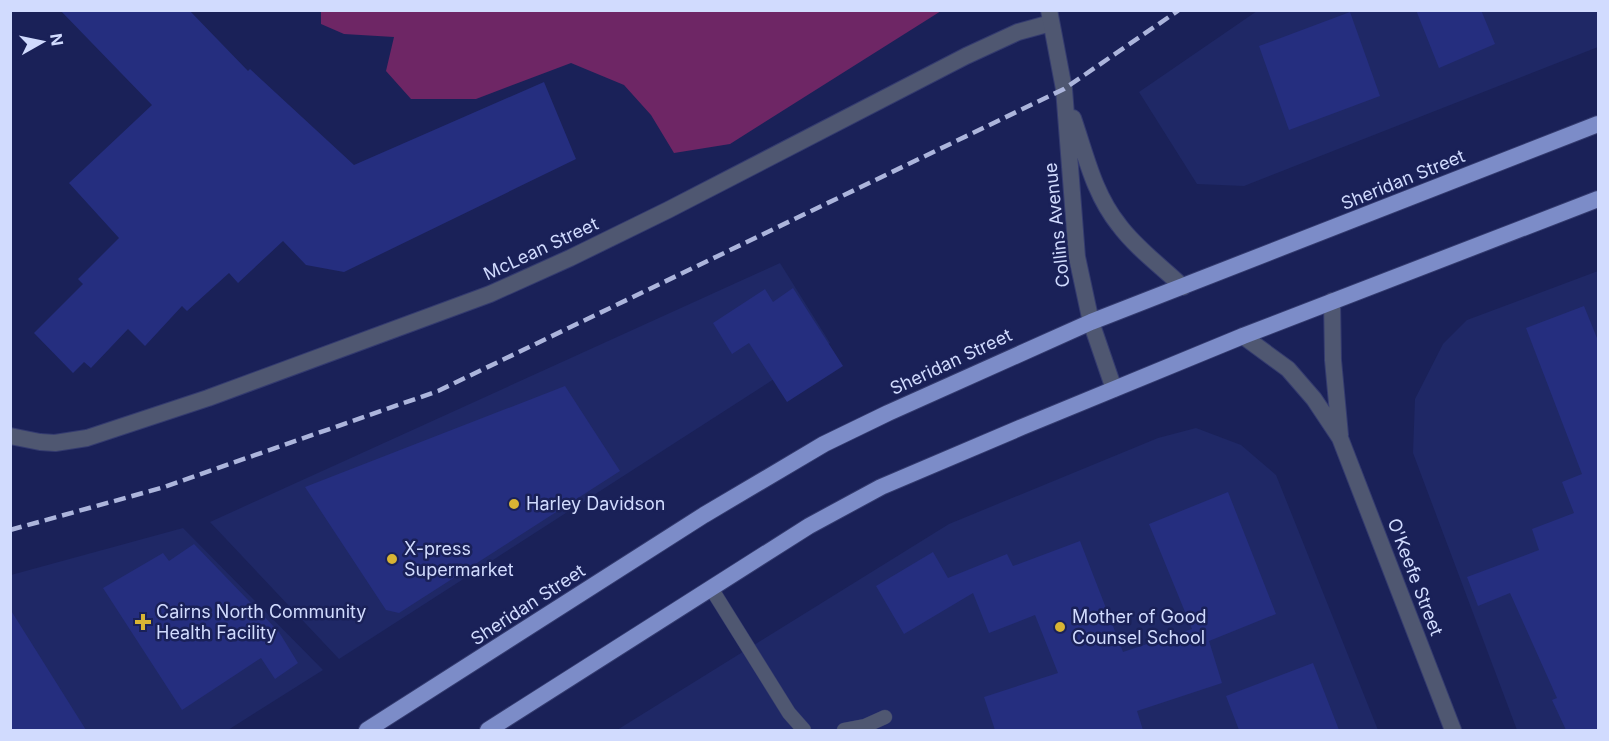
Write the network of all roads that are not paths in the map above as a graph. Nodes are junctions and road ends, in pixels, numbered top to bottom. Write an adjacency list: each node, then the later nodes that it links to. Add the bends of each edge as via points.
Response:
1 (1050, 17): 2 (street, Collins Avenue); 10 (street, McLean Street, via 966,56 668,210 490,294 208,398 87,438 55,442)
2 (1064, 89): 5 (street, Collins Avenue, via 1093,181 1111,215); 7 (street, Collins Avenue, via 1077,257)
3 (1599, 123): 5 (highway, Sheridan Street)
4 (1599, 199): 6 (highway)
5 (1183, 287): 7 (highway, Sheridan Street)
6 (1332, 301): 8 (highway); 11 (street, O'Keefe Street)
7 (1091, 322): 9 (street, Collins Avenue); 14 (highway, Sheridan Street, via 817,448 704,515)
8 (1243, 336): 9 (highway); 11 (street, O'Keefe Street, via 1288,369)
9 (1114, 389): 12 (highway, via 855,500)
10 (16, 438)
11 (1340, 438): 18 (street, O'Keefe Street)
12 (711, 588): 15 (highway); 16 (lane, via 789,713)
13 (885, 717): 17 (lane)
14 (367, 730)
15 (488, 730)
16 (804, 730)
17 (844, 730)
18 (1453, 730)

